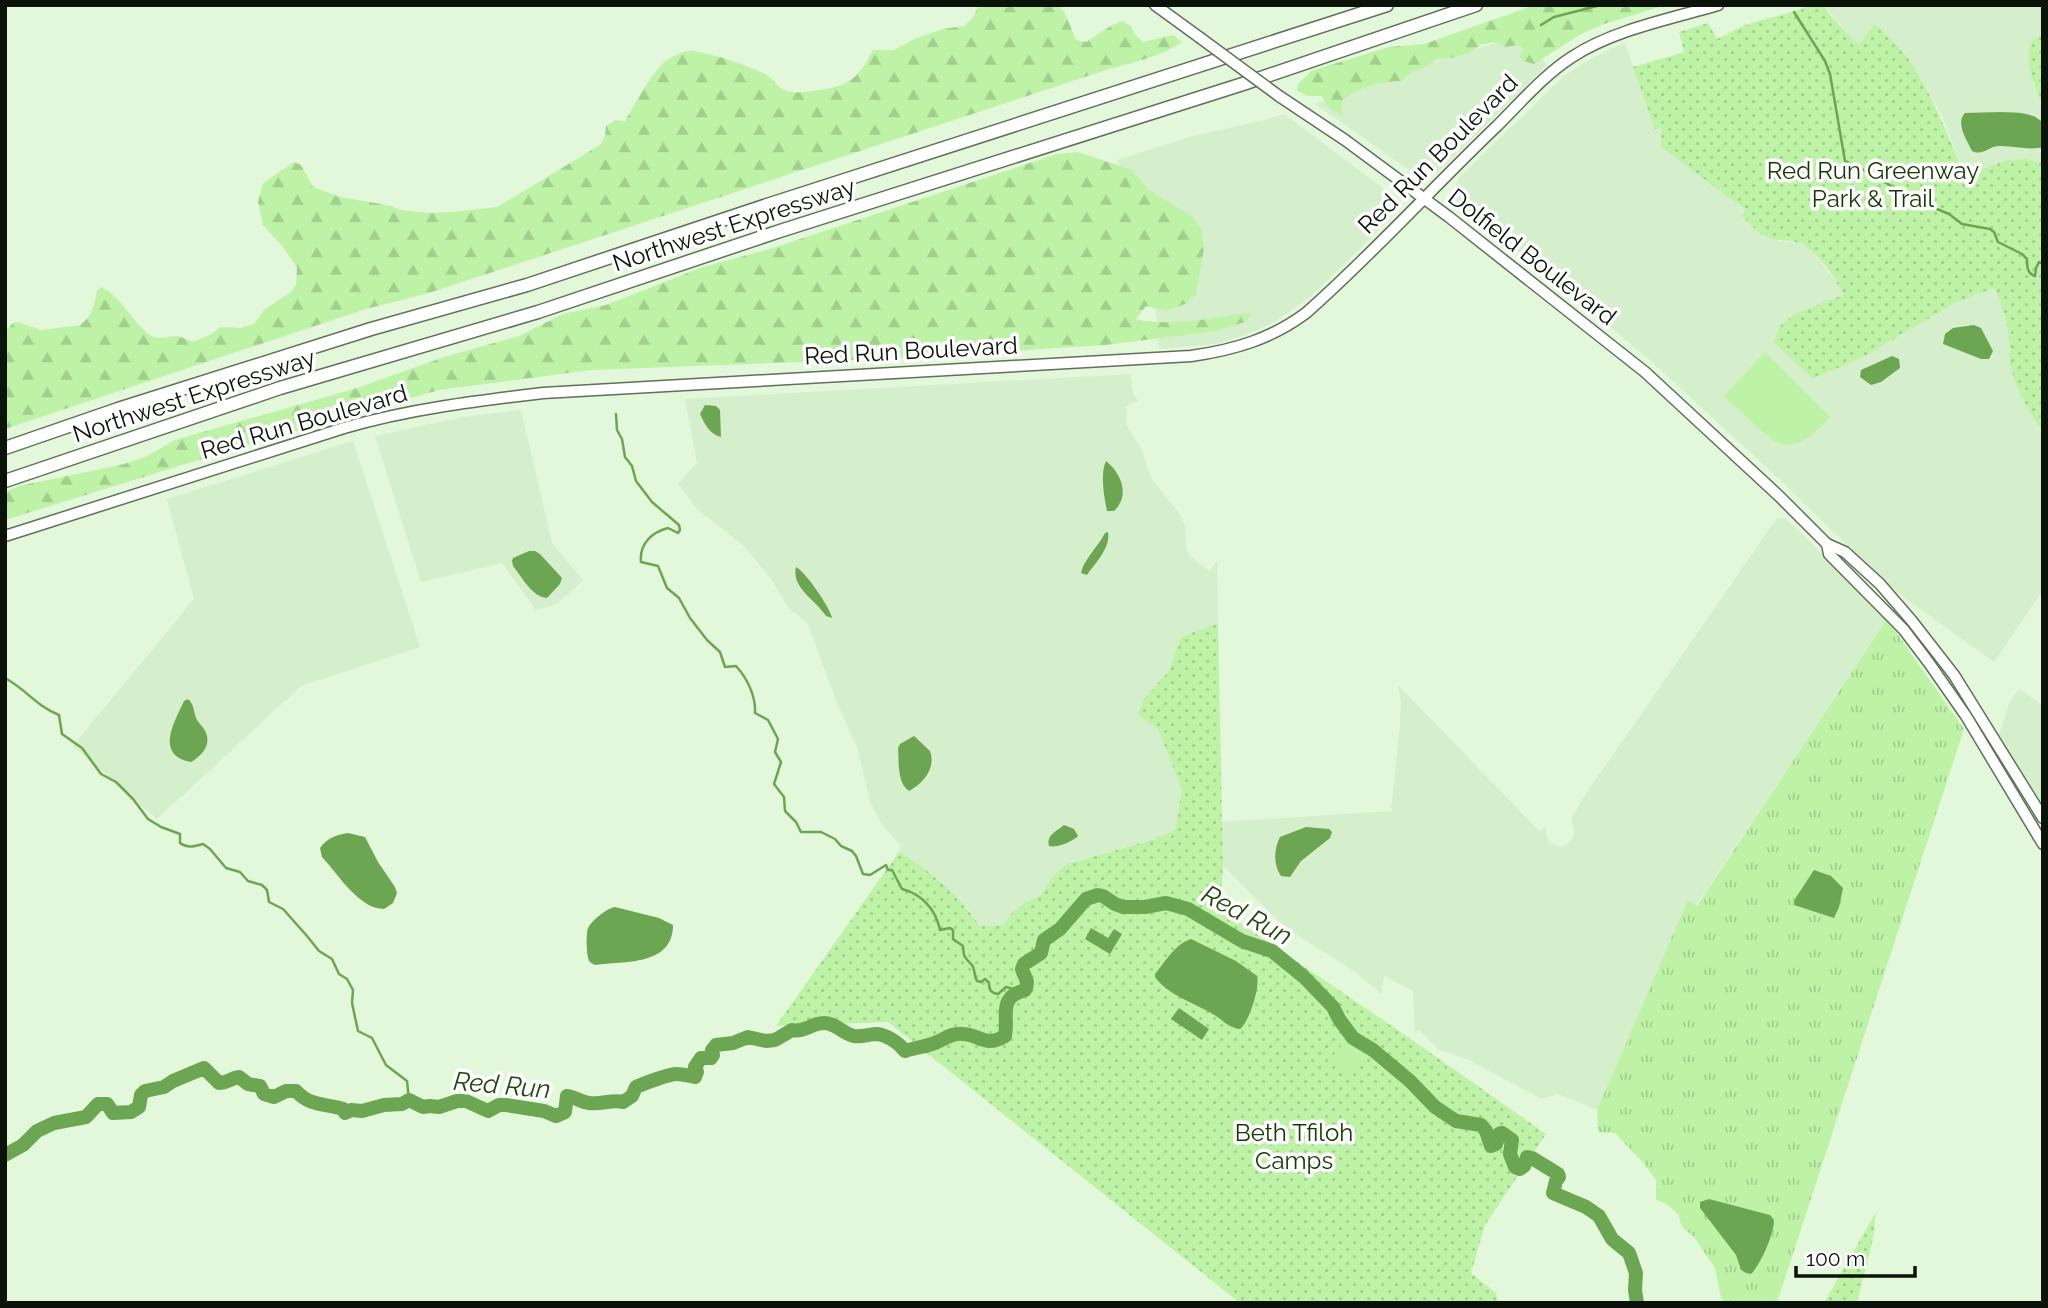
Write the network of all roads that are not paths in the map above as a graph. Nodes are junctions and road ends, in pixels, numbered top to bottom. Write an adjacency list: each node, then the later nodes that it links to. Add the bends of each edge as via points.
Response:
1 (1155, 5): 5 (main road, Dolfield Boulevard, bridge)
2 (1387, 5): 6 (highway, Northwest Expressway, via 527,285 358,333)
3 (1476, 5): 7 (highway, Northwest Expressway, via 538,312 280,388)
4 (1718, 5): 5 (main road, Red Run Boulevard, via 1599,42 1572,57 1546,77)
5 (1424, 200): 8 (main road, Red Run Boulevard, via 1306,313 1269,336 1231,350 543,393 444,406 377,418); 9 (main road, Dolfield Boulevard, via 1644,372)
6 (5, 448)
7 (5, 481)
8 (5, 536)
9 (1827, 544): 10 (main road, Dolfield Boulevard, via 1845,552 1880,584 1941,657); 11 (main road, Dolfield Boulevard, via 1829,554 1904,630 1929,663)
10 (2043, 818)
11 (2043, 845)

